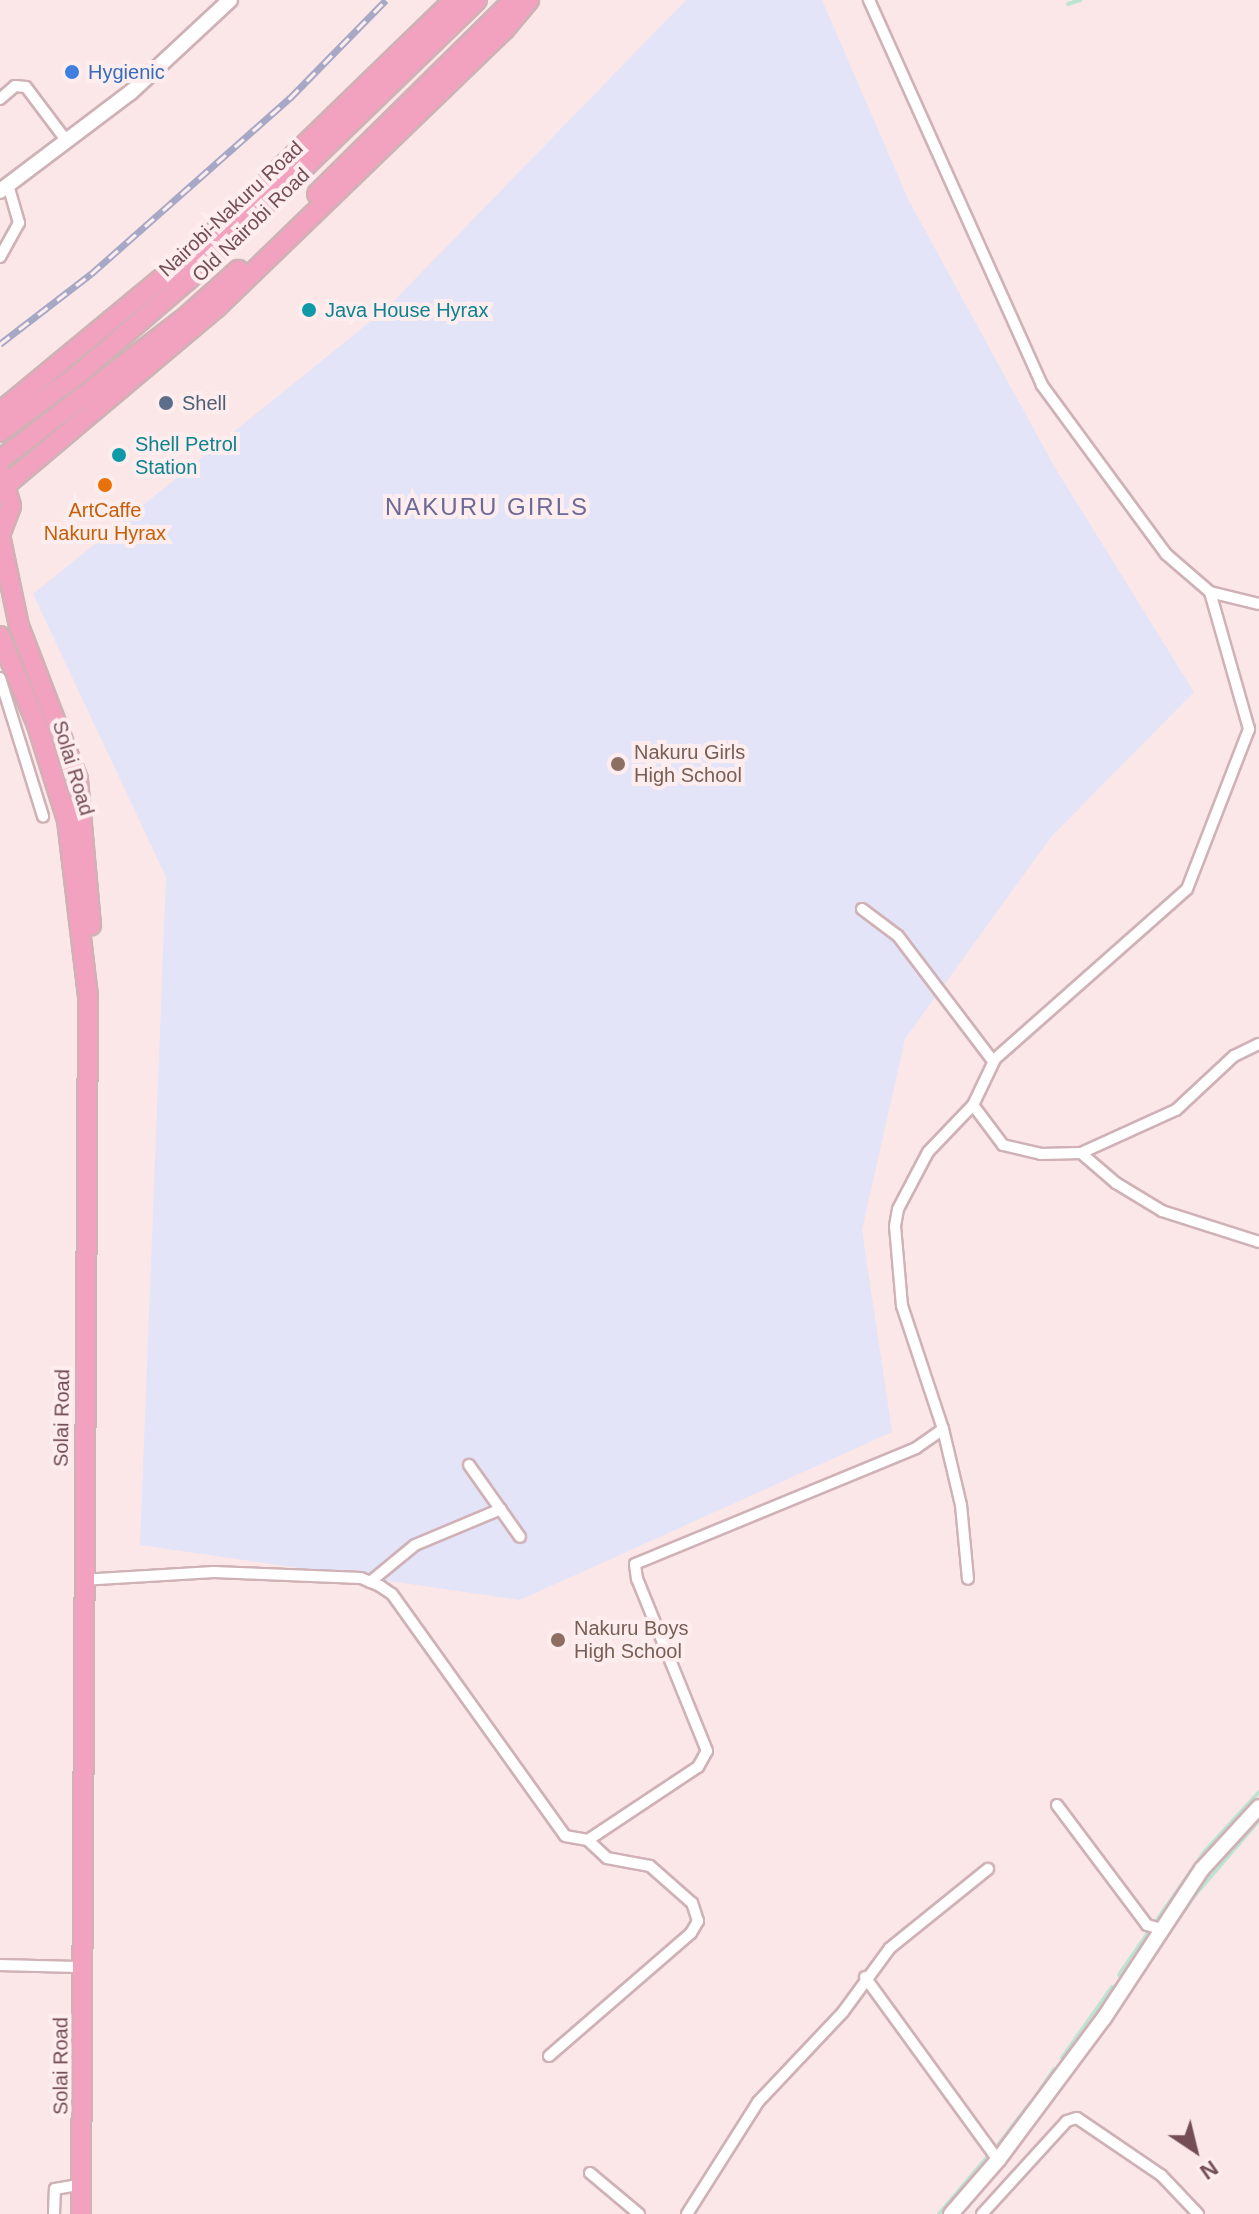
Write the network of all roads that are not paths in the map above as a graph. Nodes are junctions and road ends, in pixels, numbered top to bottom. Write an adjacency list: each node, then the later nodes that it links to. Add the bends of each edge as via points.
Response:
1 (230, 0): 8 (street, via 131,92)
2 (454, 0): 11 (highway, via 197,249)
3 (477, 0): 12 (highway, Nairobi-Nakuru Road, via 189,279 80,373)
4 (529, 0): 14 (highway, via 217,307)
5 (869, 0): 16 (street, via 1042,385 1166,554)
6 (512, 2): 13 (highway, Old Nairobi Road, via 187,316)
7 (0, 99): 8 (street, via 15,86 26,87)
8 (66, 140): 9 (street)
9 (4, 188): 10 (street, via 19,223)
10 (0, 257)
11 (0, 412)
12 (0, 432)
13 (0, 460)
14 (4, 477): 15 (highway, via 11,506)
15 (0, 535): 22 (highway, via 19,626 78,780 91,897)
16 (1210, 592): 17 (street); 24 (street, via 1249,729 1196,860 1194,878)
17 (1259, 604)
18 (0, 636): 22 (highway, Solai Road, via 37,725 67,820)
19 (0, 678): 20 (street)
20 (43, 816)
21 (862, 909): 24 (street, via 898,936)
22 (88, 996): 33 (highway, Solai Road)
23 (1259, 1044): 26 (street, via 1234,1056 1176,1110)
24 (993, 1061): 25 (street)
25 (973, 1105): 26 (street, via 1003,1145 1041,1154); 28 (street, via 928,1152 895,1226 902,1306)
26 (1081, 1153): 27 (street, via 1116,1183 1162,1211)
27 (1259, 1242)
28 (943, 1429): 32 (street, via 961,1505); 37 (street, via 916,1448 635,1564 707,1751 698,1767)
29 (469, 1465): 30 (street)
30 (501, 1509): 31 (street); 34 (street, via 415,1545)
31 (520, 1537)
32 (968, 1579)
33 (81, 1580): 34 (street, via 214,1572); 41 (highway, Solai Road)
34 (370, 1582): 37 (street, via 392,1594 565,1836)
35 (1057, 1805): 39 (street, via 1147,1925)
36 (1259, 1807): 39 (street, via 1202,1869)
37 (588, 1840): 43 (street, via 607,1858 650,1866 692,1903 698,1921 691,1933)
38 (988, 1869): 42 (street, via 890,1948)
39 (1161, 1929): 44 (street, via 1104,2018)
40 (0, 1965): 41 (street)
41 (83, 1967): 46 (highway, Solai Road)
42 (865, 1977): 44 (street); 50 (street, via 843,2012 758,2102)
43 (549, 2056)
44 (998, 2160): 51 (street)
45 (590, 2173): 49 (street)
46 (82, 2184): 47 (street, via 55,2189); 48 (highway, Solai Road)
47 (54, 2214)
48 (81, 2214)
49 (639, 2214)
50 (687, 2214)
51 (951, 2214)
52 (982, 2214): 53 (street, via 1067,2121 1077,2118 1161,2175)
53 (1198, 2214)

